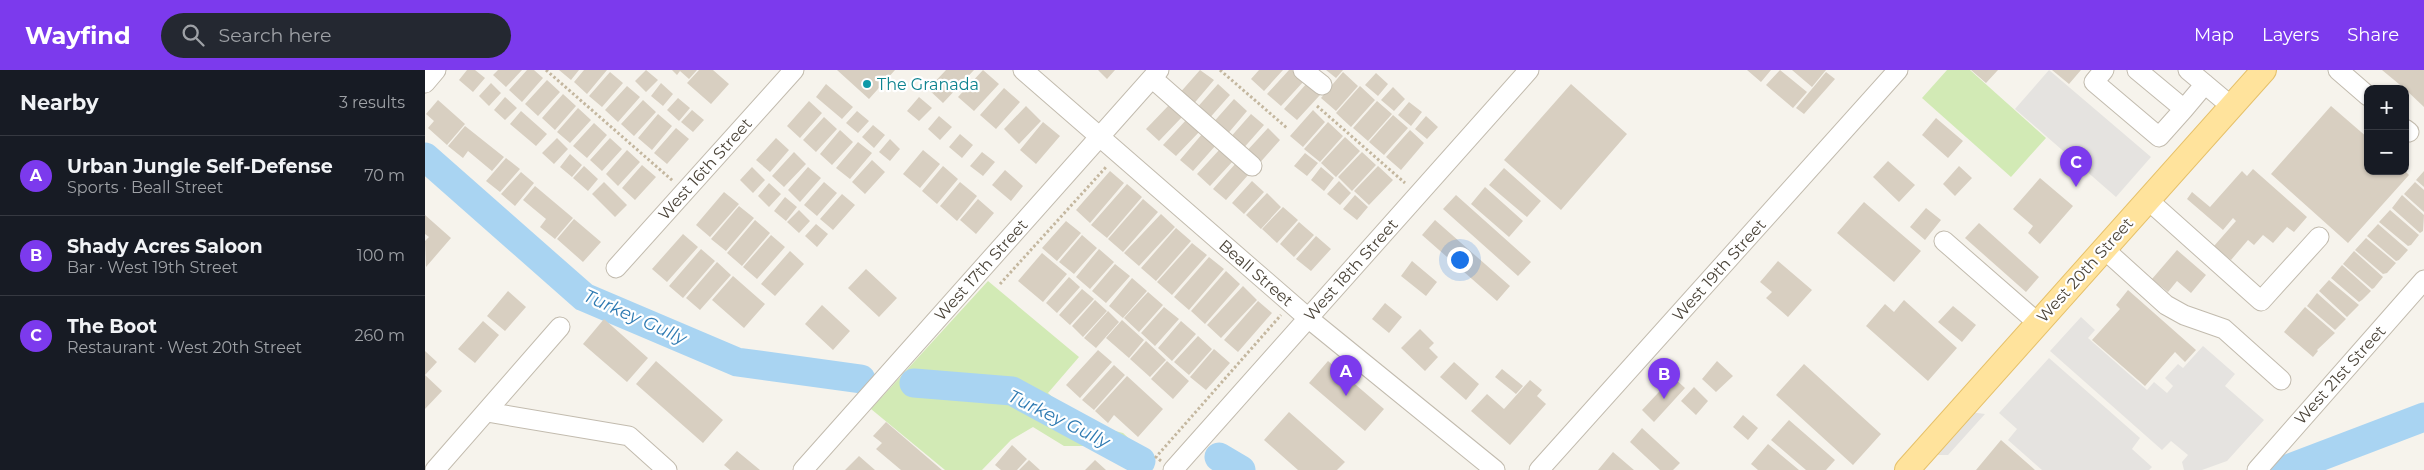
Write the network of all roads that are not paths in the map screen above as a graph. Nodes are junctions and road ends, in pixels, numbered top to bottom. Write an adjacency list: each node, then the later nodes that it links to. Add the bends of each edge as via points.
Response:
1 (437, 70): 13 (street)
2 (794, 70): 25 (street, West 16th Street)
3 (1023, 70): 19 (street, Beall Street)
4 (1303, 70): 15 (street)
5 (1898, 70): 37 (street, West 19th Street)
6 (2105, 70): 18 (street, via 2094,82 2159,137)
7 (2137, 70): 18 (street)
8 (2188, 70): 14 (street)
9 (2338, 70): 16 (street)
10 (1523, 72): 27 (street, West 18th Street)
11 (2260, 72): 17 (main road, West 20th Street)
12 (1155, 74): 19 (street, West 17th Street); 20 (street)
13 (425, 83)
14 (2205, 84): 17 (street); 18 (street)
15 (1322, 85)
16 (2364, 93)
17 (2231, 106): 21 (main road, West 20th Street)
18 (2184, 109)
19 (1100, 137): 27 (street, Beall Street); 35 (street, West 17th Street)
20 (1252, 166)
21 (2148, 200): 22 (street, via 2261,301); 24 (main road, West 20th Street)
22 (2319, 237)
23 (1944, 241): 28 (street)
24 (2104, 249): 28 (main road, West 20th Street); 30 (street, via 2166,304 2184,315 2224,329)
25 (616, 268)
26 (2424, 280): 39 (street, West 21st Street)
27 (1308, 318): 32 (street, West 18th Street); 36 (street, Beall Street)
28 (2038, 323): 38 (main road, West 20th Street)
29 (560, 327): 31 (street)
30 (2281, 380)
31 (487, 412): 33 (street); 34 (street, via 629,436)
32 (1168, 467)
33 (435, 470)
34 (667, 470)
35 (803, 470)
36 (1495, 470)
37 (1539, 470)
38 (1907, 470)
39 (2257, 470)

